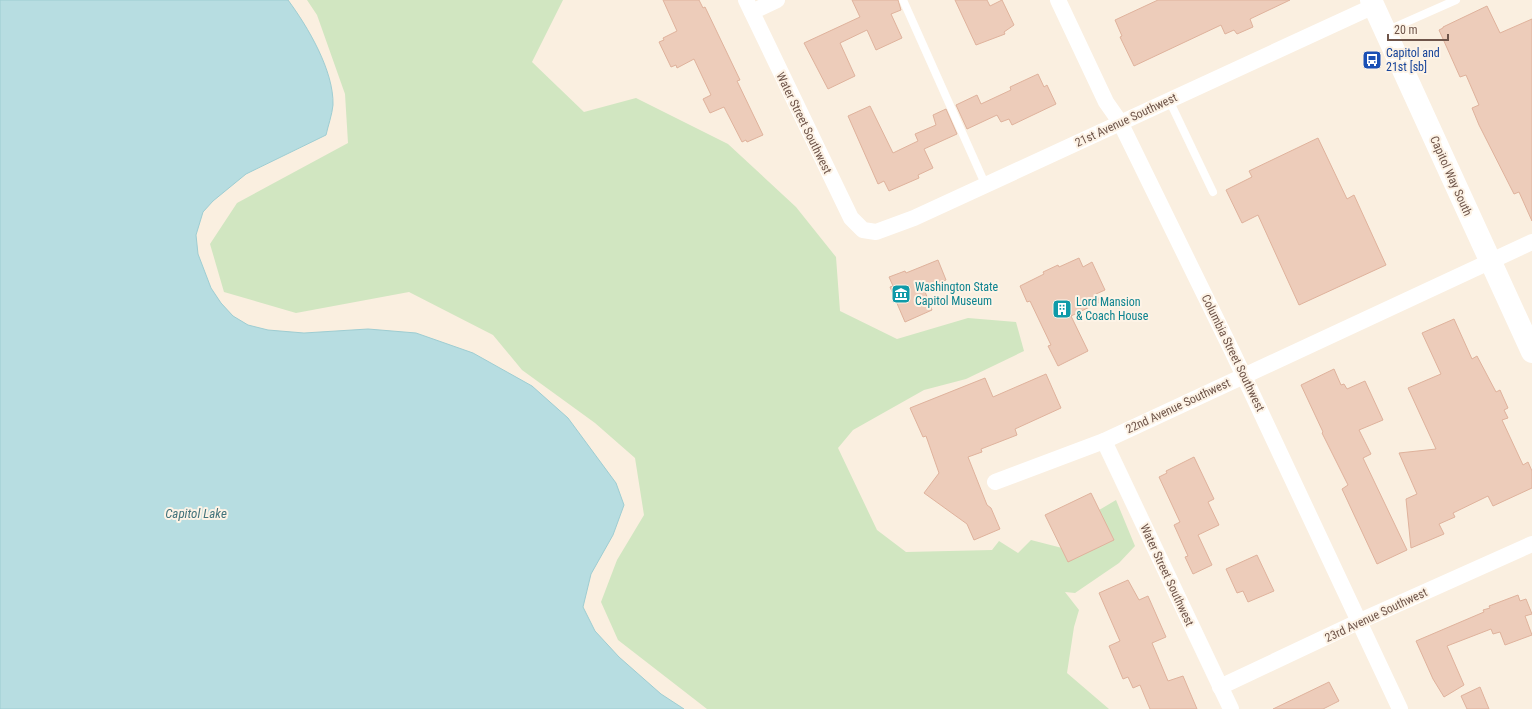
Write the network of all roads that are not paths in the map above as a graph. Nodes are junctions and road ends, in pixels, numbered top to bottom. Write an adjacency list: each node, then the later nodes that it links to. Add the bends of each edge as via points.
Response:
1 (777, 0): 6 (street)
2 (902, 0): 10 (lane)
3 (1058, 0): 9 (street, Columbia Street Southwest, via 1106,102)
4 (1456, 0): 7 (lane)
5 (1373, 3): 7 (main road, Capitol Way South); 8 (street, 21st Avenue Southwest)
6 (749, 6): 12 (street, Water Street Southwest, via 851,218 863,230)
7 (1386, 32): 14 (main road, Capitol Way South)
8 (1170, 100): 9 (street, 21st Avenue Southwest); 11 (lane)
9 (1120, 122): 10 (street, 21st Avenue Southwest); 16 (street, Columbia Street Southwest)
10 (986, 186): 12 (street, 21st Avenue Southwest)
11 (1213, 192)
12 (876, 232)
13 (1532, 242): 14 (street, 22nd Avenue Southwest)
14 (1489, 262): 15 (main road, Capitol Way South); 16 (street, 22nd Avenue Southwest)
15 (1532, 352)
16 (1244, 376): 17 (street, 22nd Avenue Southwest); 20 (street, Columbia Street Southwest)
17 (1104, 441): 18 (street, 22nd Avenue Southwest); 21 (street, Water Street Southwest)
18 (995, 482)
19 (1532, 544): 20 (street, 23rd Avenue Southwest)
20 (1360, 621): 21 (street, 23rd Avenue Southwest); 23 (street, Columbia Street Southwest)
21 (1220, 688): 22 (street, Water Street Southwest)
22 (1231, 709)
23 (1400, 709)

